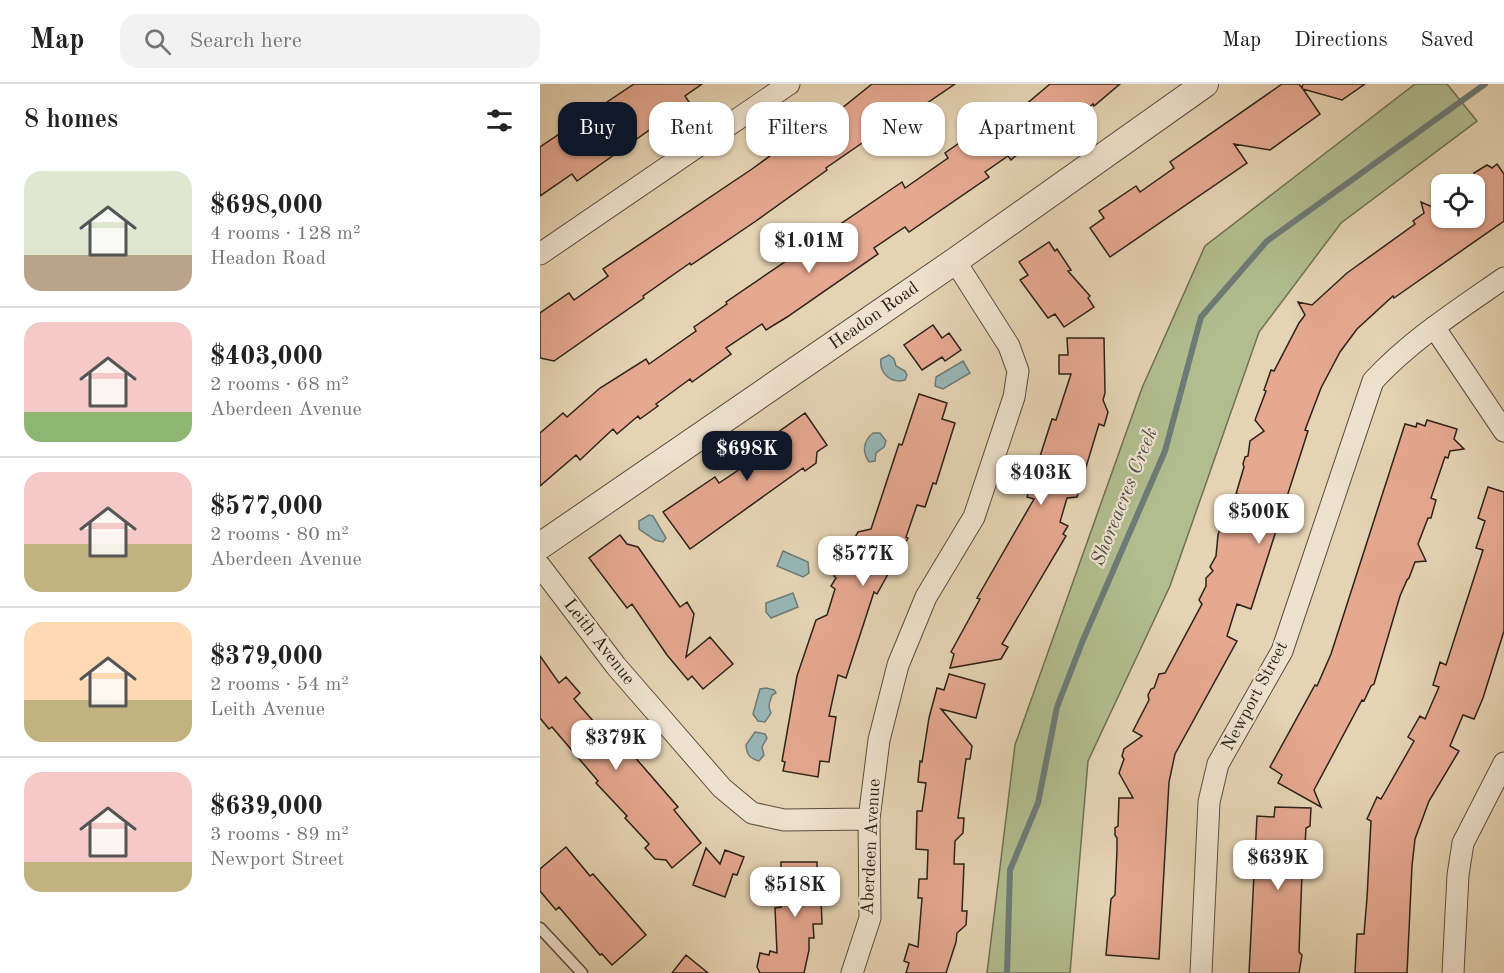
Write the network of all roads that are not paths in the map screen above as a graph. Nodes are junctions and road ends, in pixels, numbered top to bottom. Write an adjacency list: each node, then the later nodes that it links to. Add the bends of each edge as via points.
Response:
1 (789, 84): 3 (street)
2 (1205, 84): 4 (street, Headon Road)
3 (540, 254)
4 (955, 261): 8 (street, Headon Road); 11 (street, Aberdeen Avenue, via 1009,346 1018,371 1014,397 974,517 926,597 898,665 879,740)
5 (1504, 278): 6 (street, Newport Street)
6 (1434, 327): 7 (street); 15 (street, Newport Street, via 1395,357 1373,381 1282,651 1218,764 1209,802)
7 (1504, 431)
8 (540, 546)
9 (540, 566): 11 (street, Leith Avenue, via 616,666 722,788 752,813 784,820)
10 (1504, 763): 16 (street, via 1463,843)
11 (869, 819): 14 (street, Aberdeen Avenue, via 870,918)
12 (540, 928): 13 (lane)
13 (582, 973)
14 (852, 973)
15 (1201, 973)
16 (1453, 973)

